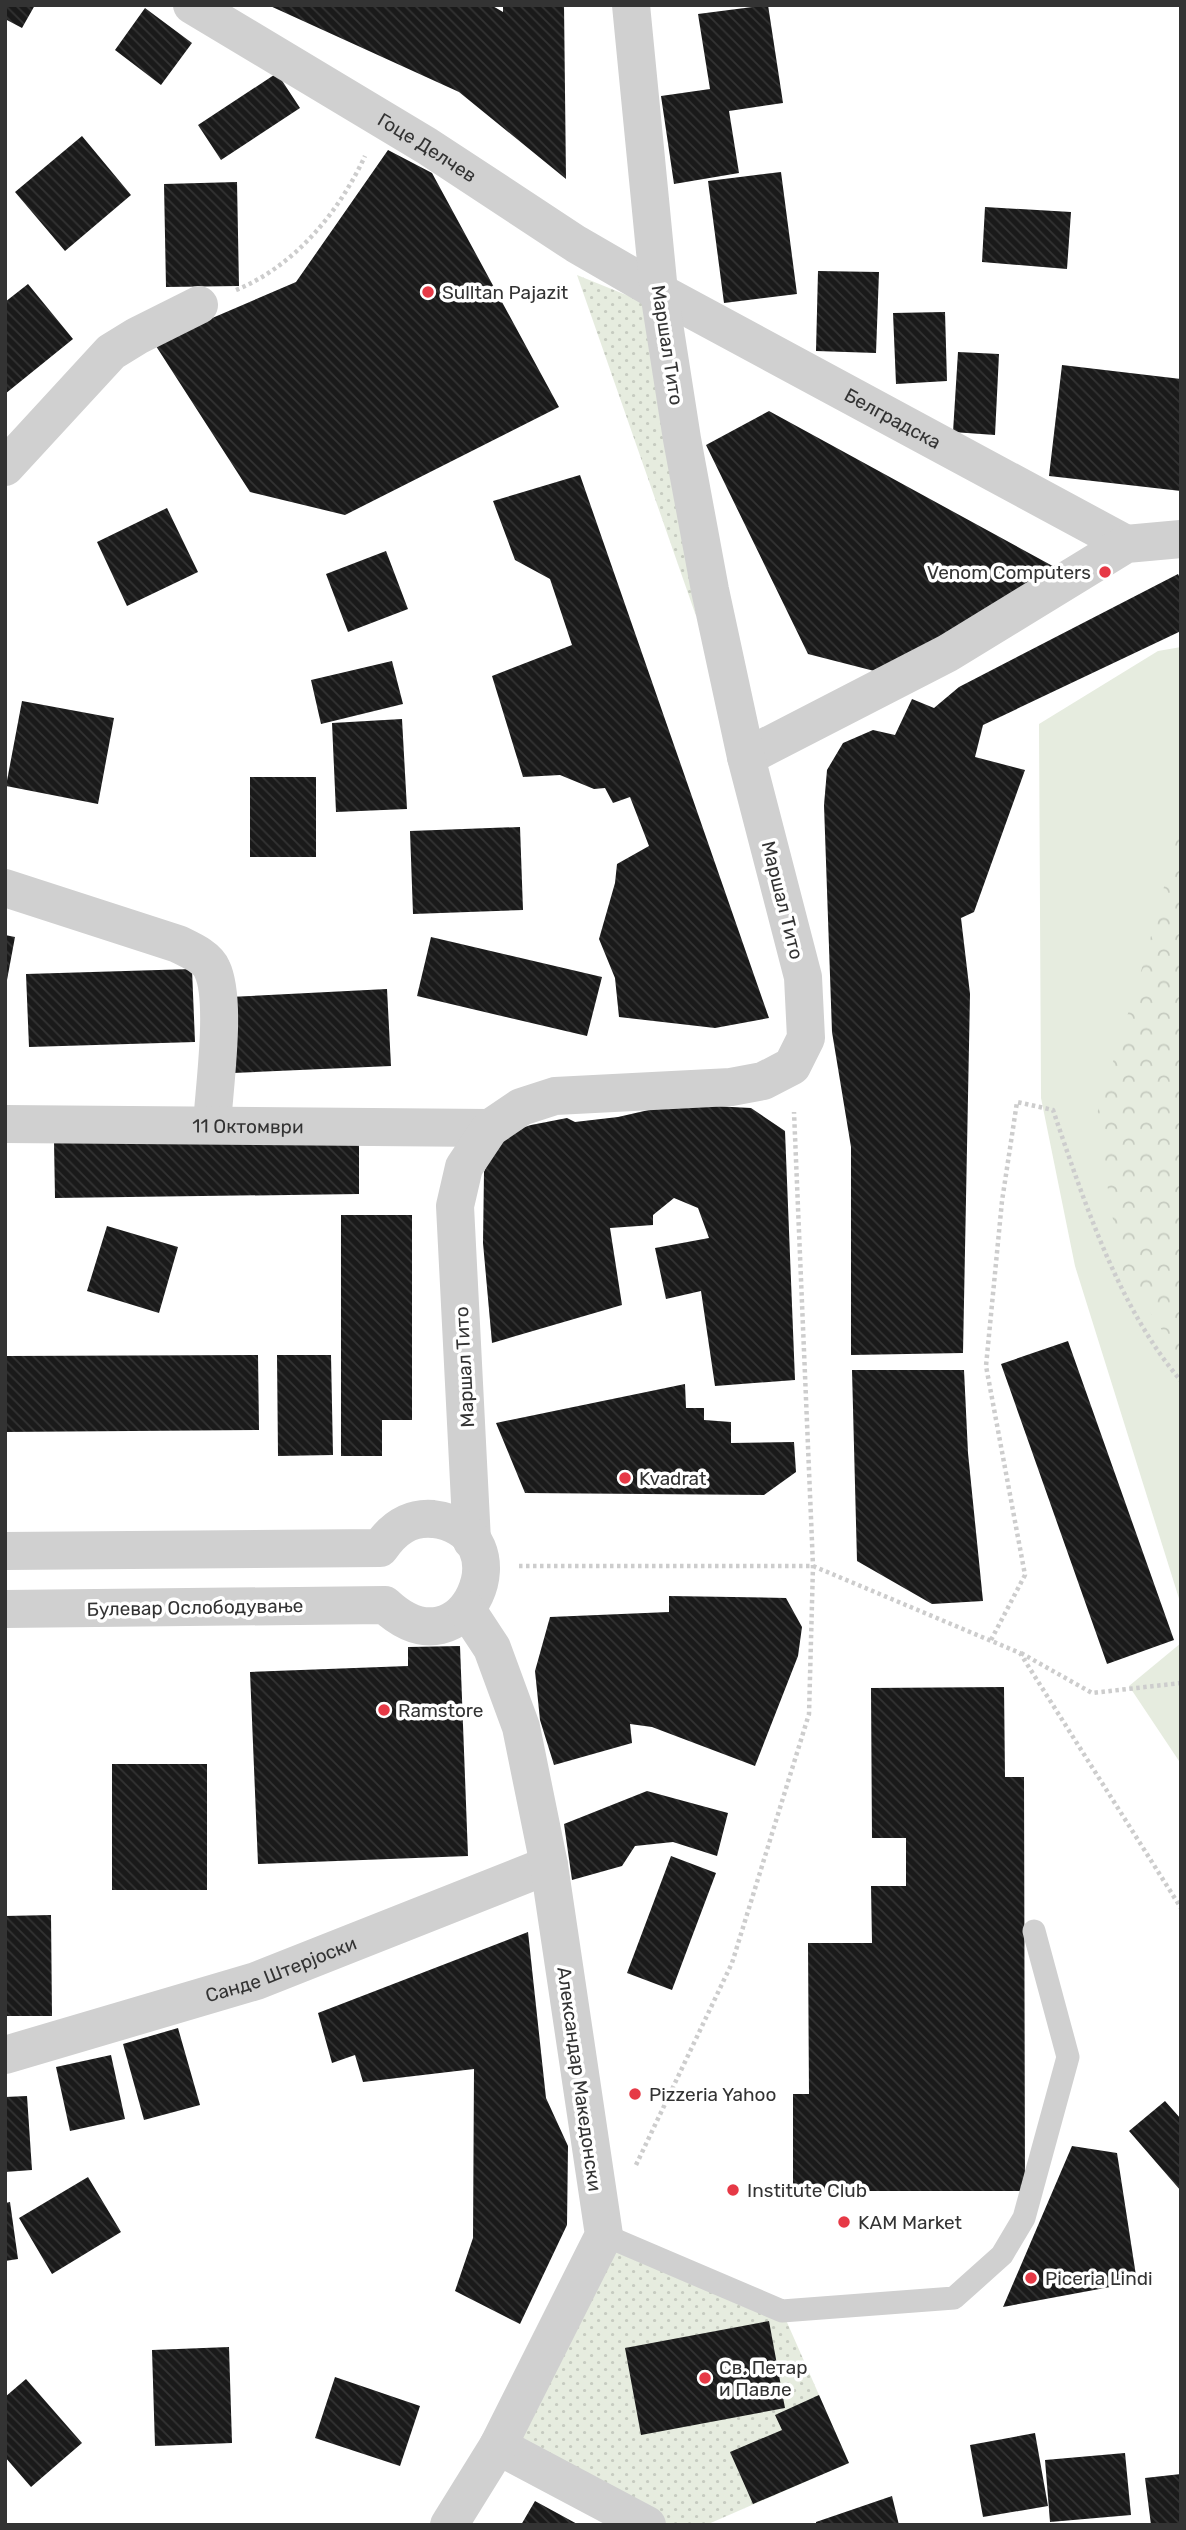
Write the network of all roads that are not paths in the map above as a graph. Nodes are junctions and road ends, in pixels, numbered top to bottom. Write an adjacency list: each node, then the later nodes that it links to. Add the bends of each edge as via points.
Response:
1 (193, 5): 3 (street, Гоце Делчев)
2 (631, 5): 3 (street, Маршал Тито)
3 (659, 292): 7 (street, Белградска); 8 (street, Маршал Тито, via 707,576)
4 (200, 305): 5 (street, via 111,352)
5 (5, 467)
6 (1181, 539): 7 (street)
7 (1126, 544): 8 (street, via 948,653)
8 (746, 757): 12 (street, Маршал Тито, via 803,977 806,1038 792,1066 763,1081 731,1087 555,1096 521,1107)
9 (5, 888): 11 (street, via 178,944 212,968 218,1005)
10 (5, 1124): 11 (street, 11 Октомври)
11 (212, 1125): 12 (street, 11 Октомври)
12 (490, 1128): 13 (street, Маршал Тито, via 464,1167 456,1206)
13 (472, 1541): 14 (street, via 460,1528 424,1518 391,1532 380,1548); 16 (street, Маршал Тито, via 481,1558 482,1576)
14 (5, 1551)
15 (5, 1609): 16 (street, Булевар Ослободување, via 385,1605 398,1618 435,1626)
16 (467, 1610): 17 (street, Александар Македонски, via 492,1648 522,1727)
17 (549, 1865): 19 (street, Санде Штерјоски, via 257,1981); 20 (street, Александар Македонски)
18 (1034, 1931): 20 (lane, via 1068,2057 1024,2218 1002,2255 954,2298 782,2311)
19 (5, 2055)
20 (604, 2235): 21 (street)
21 (498, 2446): 22 (street); 23 (street)
22 (449, 2525)
23 (647, 2525)

